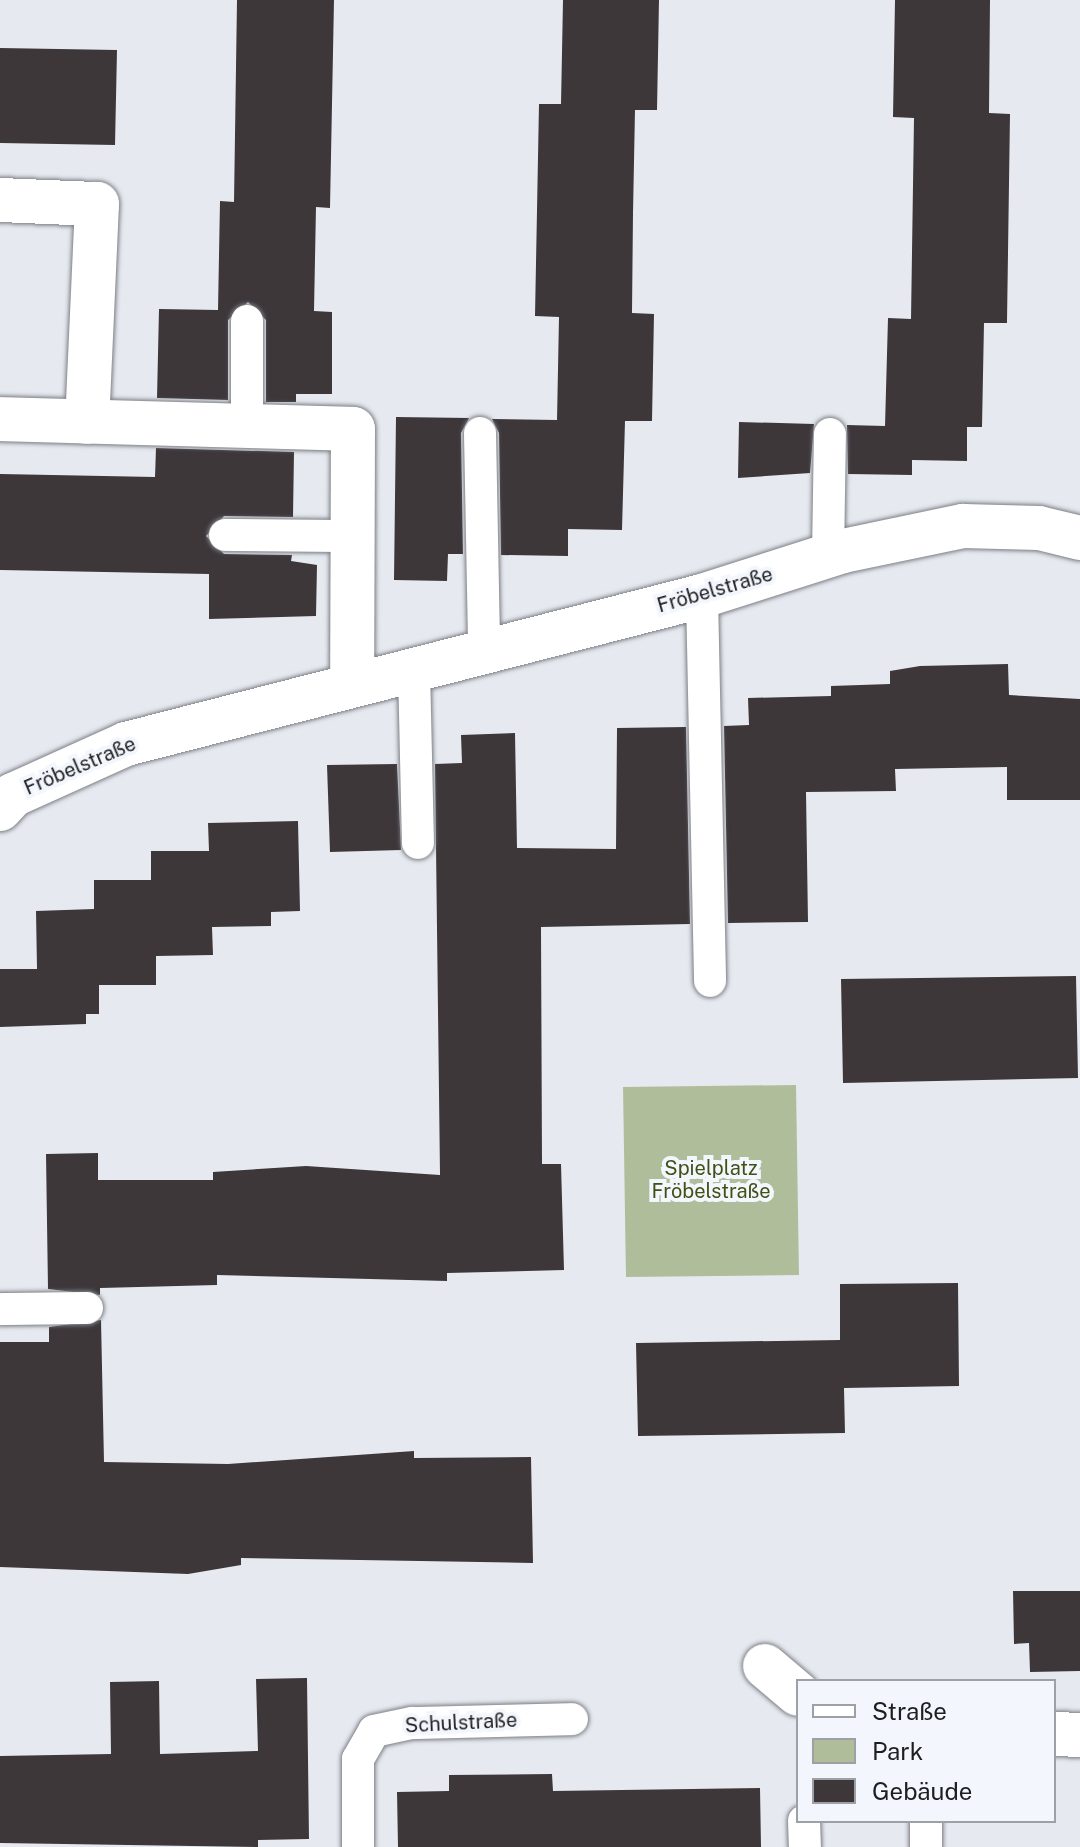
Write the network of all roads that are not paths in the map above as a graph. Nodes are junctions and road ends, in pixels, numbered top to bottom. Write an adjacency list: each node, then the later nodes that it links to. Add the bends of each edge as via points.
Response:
1 (0, 200): 4 (street, via 97,204)
2 (247, 321): 5 (lane)
3 (0, 419): 4 (street)
4 (87, 422): 5 (street)
5 (247, 426): 9 (street, via 353,429)
6 (480, 433): 13 (lane)
7 (830, 434): 11 (lane)
8 (225, 535): 9 (lane)
9 (352, 536): 15 (street)
10 (1080, 538): 11 (street, Fröbelstraße, via 1039,528 963,526)
11 (828, 556): 12 (street, Fröbelstraße)
12 (702, 596): 13 (street, Fröbelstraße); 18 (lane)
13 (484, 651): 14 (street, Fröbelstraße)
14 (414, 669): 15 (street, Fröbelstraße); 17 (lane)
15 (352, 685): 16 (street, Fröbelstraße, via 126,744 13,795)
16 (0, 809)
17 (418, 843)
18 (710, 981)
19 (0, 1299): 21 (lane)
20 (87, 1308): 21 (lane)
21 (0, 1309)
22 (765, 1666): 23 (street)
23 (796, 1692)
24 (572, 1719): 29 (lane, Schulstraße, via 413,1723 374,1731 358,1759)
25 (1056, 1734): 26 (street)
26 (1080, 1735)
27 (804, 1823): 30 (lane)
28 (926, 1823): 31 (lane)
29 (358, 1847)
30 (805, 1847)
31 (926, 1847)

